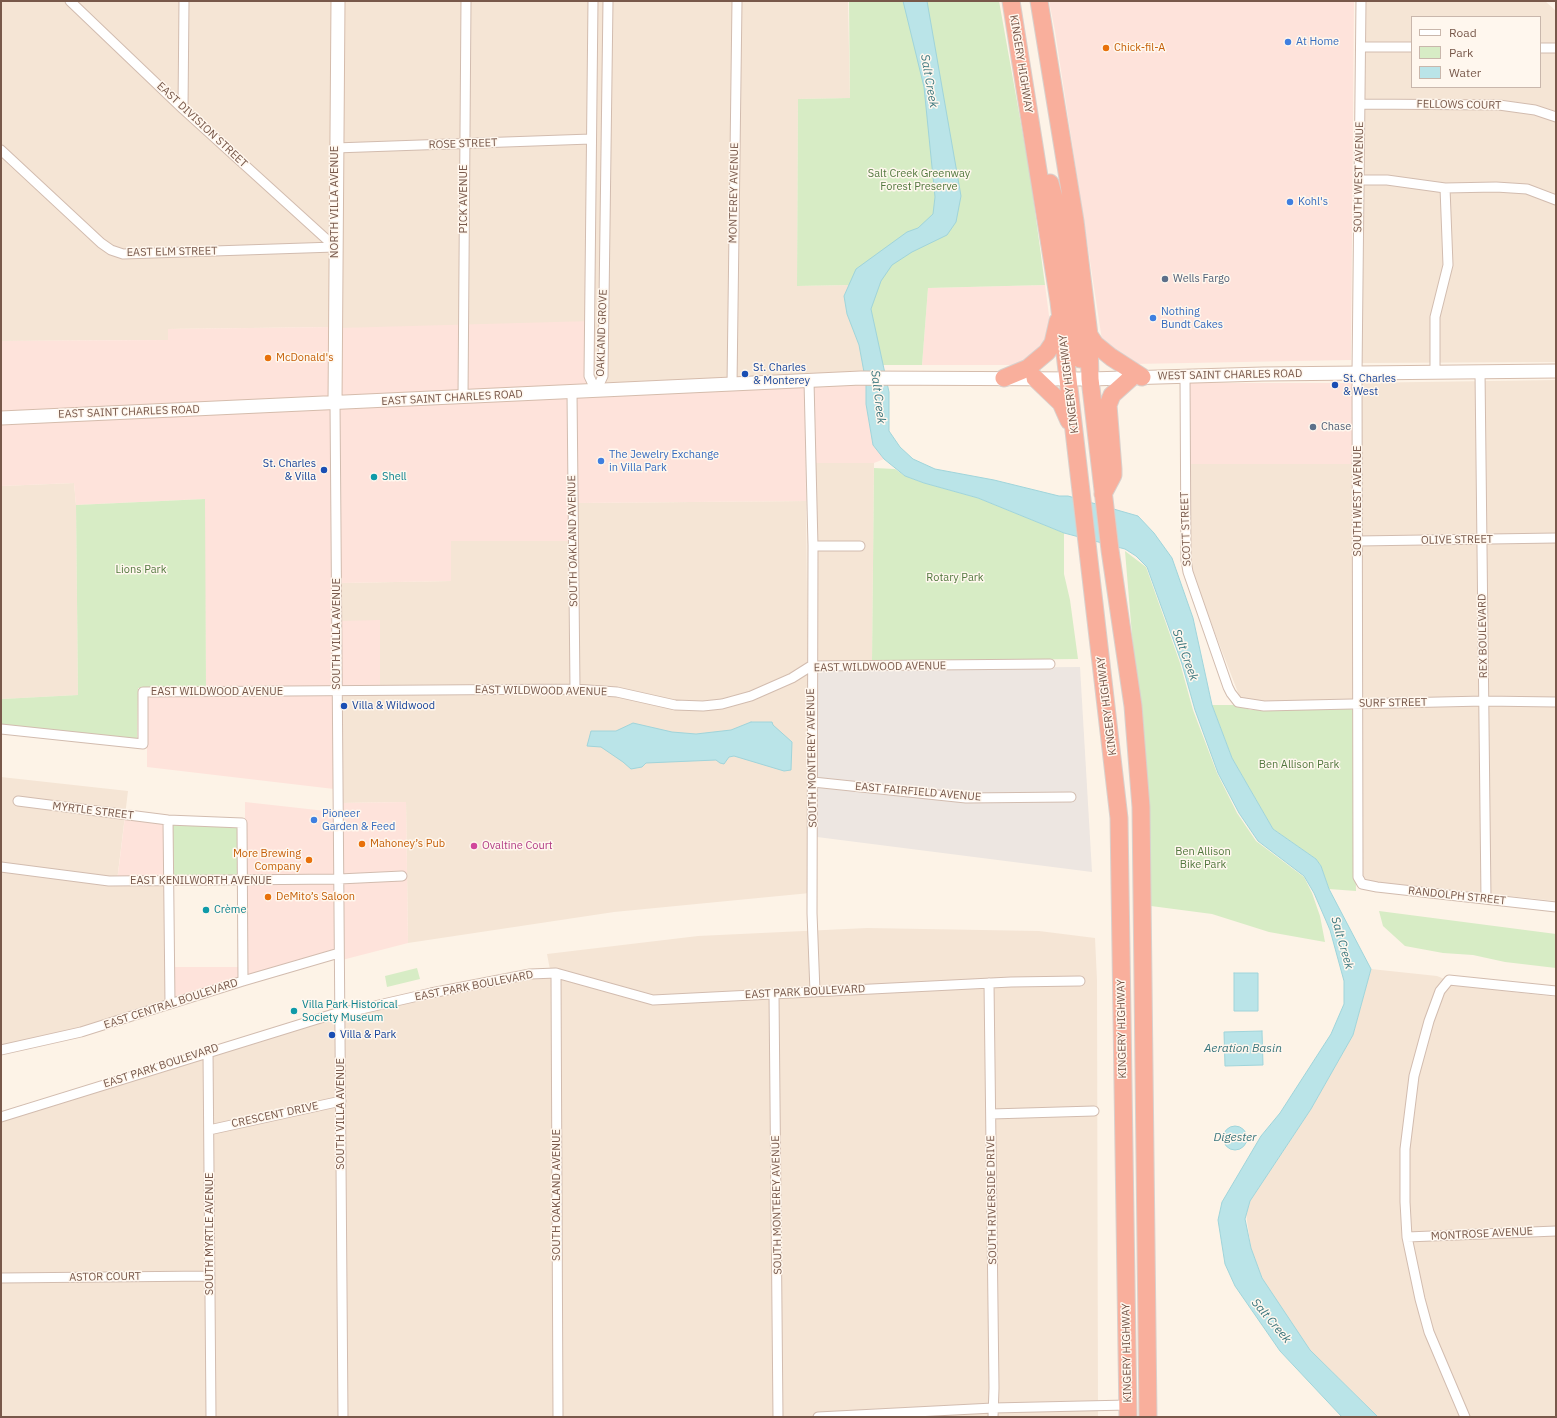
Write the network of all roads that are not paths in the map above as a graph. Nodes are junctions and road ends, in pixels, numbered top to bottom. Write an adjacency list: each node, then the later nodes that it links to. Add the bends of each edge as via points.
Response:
1 (70, 1): 16 (street, EAST DIVISION STREET)
2 (184, 1): 16 (street)
3 (338, 1): 21 (main road, NORTH VILLA AVENUE)
4 (466, 1): 20 (street, PICK AVENUE)
5 (592, 1): 18 (street, OAKLAND GROVE)
6 (608, 1): 42 (street, OAKLAND GROVE, via 602,376)
7 (737, 1): 41 (street, MONTEREY AVENUE)
8 (1011, 1): 19 (highway, KINGERY HIGHWAY)
9 (1039, 1): 28 (highway, KINGERY HIGHWAY, via 1075,221)
10 (1361, 1): 11 (street, SOUTH WEST AVENUE)
11 (1361, 47): 12 (street); 15 (street, SOUTH WEST AVENUE)
12 (1411, 47)
13 (1541, 48): 14 (street)
14 (1556, 48)
15 (1360, 104): 17 (street, FELLOWS COURT, via 1499,105 1535,110); 23 (street, SOUTH WEST AVENUE)
16 (183, 109): 26 (street, EAST DIVISION STREET)
17 (1556, 117)
18 (591, 139): 20 (street, ROSE STREET); 42 (street, OAKLAND GROVE, via 588,376)
19 (1034, 141): 27 (highway, KINGERY HIGHWAY); 39 (highway, via 1046,170 1063,231 1080,361)
20 (465, 145): 21 (street, ROSE STREET); 44 (street, PICK AVENUE)
21 (335, 148): 26 (main road, NORTH VILLA AVENUE)
22 (1, 150): 26 (street, EAST ELM STREET, via 101,243 110,250 123,254)
23 (1359, 180): 24 (street, via 1387,180); 32 (street, SOUTH WEST AVENUE)
24 (1446, 188): 25 (street, via 1527,189); 31 (street, via 1448,265 1435,317)
25 (1556, 200)
26 (335, 247): 45 (main road, NORTH VILLA AVENUE)
27 (1060, 309): 36 (highway, via 1053,343 1047,352 1028,368); 38 (highway, KINGERY HIGHWAY)
28 (1089, 335): 35 (highway, via 1095,344); 39 (highway, KINGERY HIGHWAY)
29 (1556, 371): 30 (main road, WEST SAINT CHARLES ROAD)
30 (1480, 372): 31 (main road, WEST SAINT CHARLES ROAD); 50 (street, REX BOULEVARD)
31 (1435, 373): 32 (main road, WEST SAINT CHARLES ROAD)
32 (1357, 374): 33 (main road, WEST SAINT CHARLES ROAD); 51 (street, SOUTH WEST AVENUE)
33 (1185, 376): 35 (main road, WEST SAINT CHARLES ROAD); 58 (street, SCOTT STREET, via 1186,560 1188,572)
34 (903, 377): 36 (main road, WEST SAINT CHARLES ROAD); 40 (main road, EAST SAINT CHARLES ROAD)
35 (1137, 377): 39 (main road, WEST SAINT CHARLES ROAD); 48 (highway, via 1112,395 1108,405 1113,475)
36 (1004, 378): 37 (main road, WEST SAINT CHARLES ROAD)
37 (1035, 378): 38 (main road, WEST SAINT CHARLES ROAD); 47 (highway, via 1061,403)
38 (1069, 379): 39 (main road, WEST SAINT CHARLES ROAD); 47 (highway, KINGERY HIGHWAY)
39 (1090, 379): 48 (highway, KINGERY HIGHWAY)
40 (809, 381): 41 (main road, EAST SAINT CHARLES ROAD); 52 (street, SOUTH MONTEREY AVENUE)
41 (732, 385): 42 (main road, EAST SAINT CHARLES ROAD)
42 (596, 391): 43 (main road, EAST SAINT CHARLES ROAD)
43 (572, 392): 44 (main road, EAST SAINT CHARLES ROAD); 56 (street, SOUTH OAKLAND AVENUE)
44 (463, 398): 45 (main road, EAST SAINT CHARLES ROAD)
45 (335, 404): 46 (main road, EAST SAINT CHARLES ROAD); 57 (street, SOUTH VILLA AVENUE)
46 (1, 418)
47 (1075, 434): 96 (highway, KINGERY HIGHWAY, via 1119,818)
48 (1104, 499): 103 (highway, KINGERY HIGHWAY, via 1133,706 1141,807)
49 (1556, 538): 50 (street, OLIVE STREET)
50 (1482, 540): 51 (street, OLIVE STREET); 59 (street, REX BOULEVARD)
51 (1358, 541): 61 (street, SOUTH WEST AVENUE)
52 (813, 546): 53 (street); 55 (street, SOUTH MONTEREY AVENUE)
53 (860, 546)
54 (1050, 664): 55 (street, EAST WILDWOOD AVENUE)
55 (812, 666): 56 (street, EAST WILDWOOD AVENUE, via 751,696 703,706 675,705 617,692); 63 (street, SOUTH MONTEREY AVENUE)
56 (575, 689): 57 (street, EAST WILDWOOD AVENUE)
57 (337, 691): 62 (street, EAST WILDWOOD AVENUE, via 143,692 143,744); 69 (street, SOUTH VILLA AVENUE)
58 (1234, 697): 61 (street, SURF STREET, via 1238,702 1255,706)
59 (1484, 701): 60 (street, SURF STREET); 61 (street, SURF STREET); 73 (street, REX BOULEVARD)
60 (1556, 702)
61 (1359, 704): 72 (street, SOUTH WEST AVENUE)
62 (1, 729)
63 (813, 782): 64 (street, EAST FAIRFIELD AVENUE, via 966,798); 81 (street, SOUTH MONTEREY AVENUE, via 812,913)
64 (1072, 797)
65 (18, 801): 66 (street, MYRTLE STREET)
66 (168, 820): 70 (street); 71 (street, MYRTLE STREET, via 242,823)
67 (1, 867): 70 (street, EAST KENILWORTH AVENUE, via 109,882)
68 (402, 876): 69 (street, EAST KENILWORTH AVENUE)
69 (339, 879): 71 (street, EAST KENILWORTH AVENUE); 75 (street, SOUTH VILLA AVENUE)
70 (169, 881): 71 (street, EAST KENILWORTH AVENUE); 83 (street)
71 (242, 881): 77 (street)
72 (1359, 882): 73 (street, RANDOLPH STREET, via 1377,887)
73 (1486, 899): 74 (street, RANDOLPH STREET)
74 (1556, 907)
75 (339, 953): 77 (street, EAST CENTRAL BOULEVARD); 84 (street, SOUTH VILLA AVENUE)
76 (556, 973): 82 (street, EAST PARK BOULEVARD, via 653,1000); 84 (street, EAST PARK BOULEVARD, via 530,974); 100 (street, SOUTH OAKLAND AVENUE)
77 (243, 981): 83 (street, EAST CENTRAL BOULEVARD)
78 (1080, 981): 79 (street, EAST PARK BOULEVARD)
79 (989, 983): 81 (street, EAST PARK BOULEVARD); 89 (street, SOUTH RIVERSIDE DRIVE)
80 (1556, 991): 93 (street, via 1458,980 1449,980 1440,991 1418,1059 1407,1123 1404,1169)
81 (815, 992): 82 (street, EAST PARK BOULEVARD)
82 (774, 994): 101 (street, SOUTH MONTEREY AVENUE)
83 (170, 1004): 85 (street, EAST CENTRAL BOULEVARD, via 81,1032)
84 (340, 1012): 86 (street, EAST PARK BOULEVARD); 87 (street, SOUTH VILLA AVENUE)
85 (1, 1050)
86 (208, 1051): 90 (street, EAST PARK BOULEVARD); 91 (street, SOUTH MYRTLE AVENUE)
87 (341, 1101): 91 (street, CRESCENT DRIVE); 99 (street, SOUTH VILLA AVENUE)
88 (1094, 1111): 89 (street)
89 (991, 1114): 97 (street, SOUTH RIVERSIDE DRIVE)
90 (1, 1117)
91 (209, 1130): 94 (street, SOUTH MYRTLE AVENUE)
92 (1556, 1231): 93 (street, MONTROSE AVENUE)
93 (1408, 1237): 104 (street, via 1429,1332)
94 (210, 1276): 95 (street, ASTOR COURT); 98 (street, SOUTH MYRTLE AVENUE)
95 (1, 1278)
96 (1128, 1411): 97 (street)
97 (993, 1413): 102 (street)
98 (211, 1417)
99 (343, 1417)
100 (558, 1417)
101 (778, 1417)
102 (818, 1417)
103 (1148, 1417)
104 (1465, 1417)

